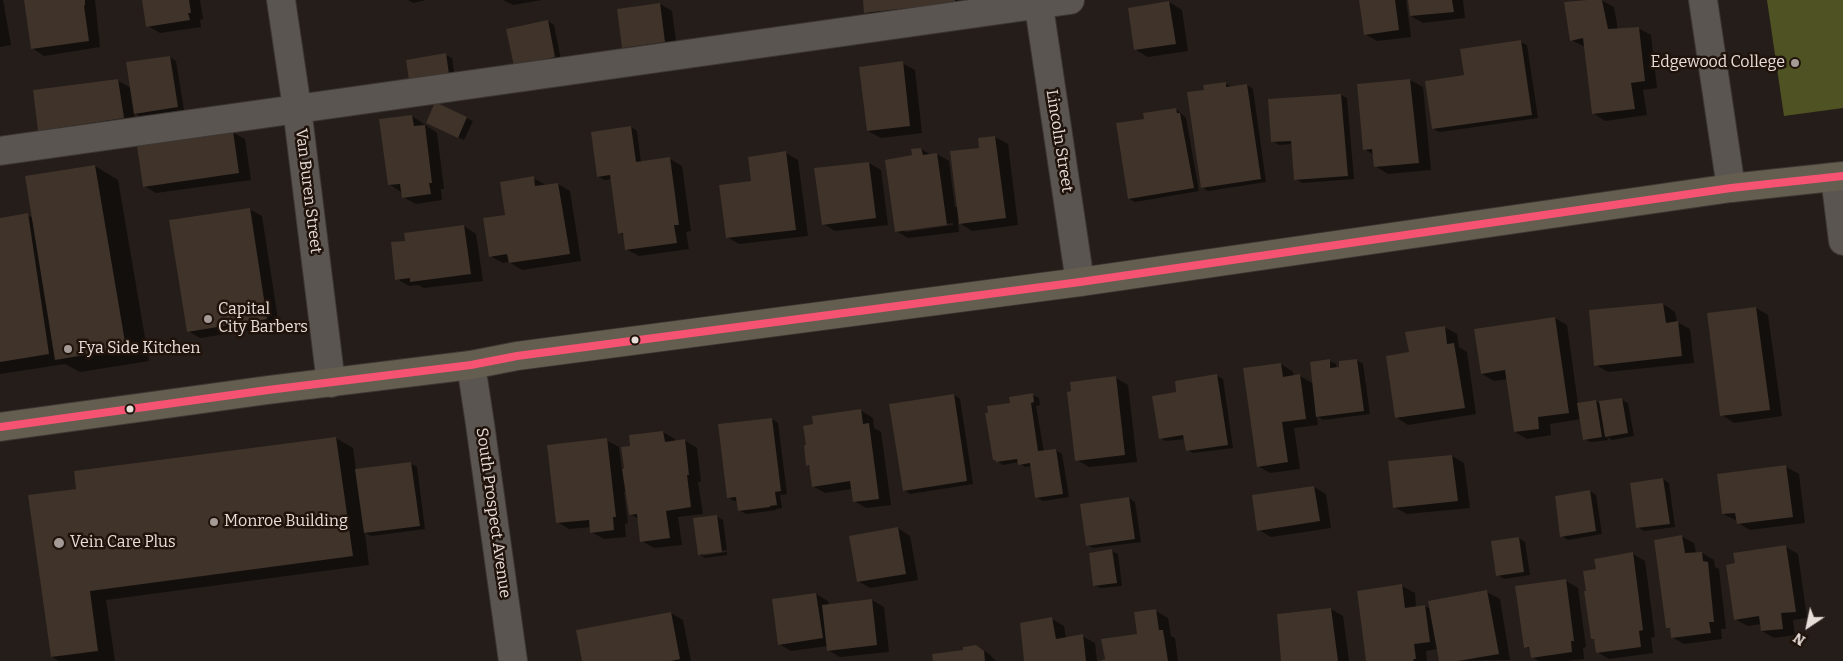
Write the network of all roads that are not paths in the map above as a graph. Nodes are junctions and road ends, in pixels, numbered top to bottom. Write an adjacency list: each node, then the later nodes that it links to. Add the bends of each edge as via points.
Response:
1 (281, 0): 5 (street, Van Buren Street)
2 (1070, 0): 4 (street)
3 (1703, 0): 8 (street)
4 (1038, 2): 5 (street); 10 (street, Lincoln Street)
5 (297, 108): 6 (street); 12 (street, Van Buren Street)
6 (0, 151)
7 (1839, 176): 8 (main road); 9 (street)
8 (1731, 188): 10 (main road)
9 (1843, 242)
10 (1080, 282): 11 (main road)
11 (470, 364): 12 (main road); 14 (street, South Prospect Avenue)
12 (331, 383): 13 (main road)
13 (0, 427)
14 (513, 661)

